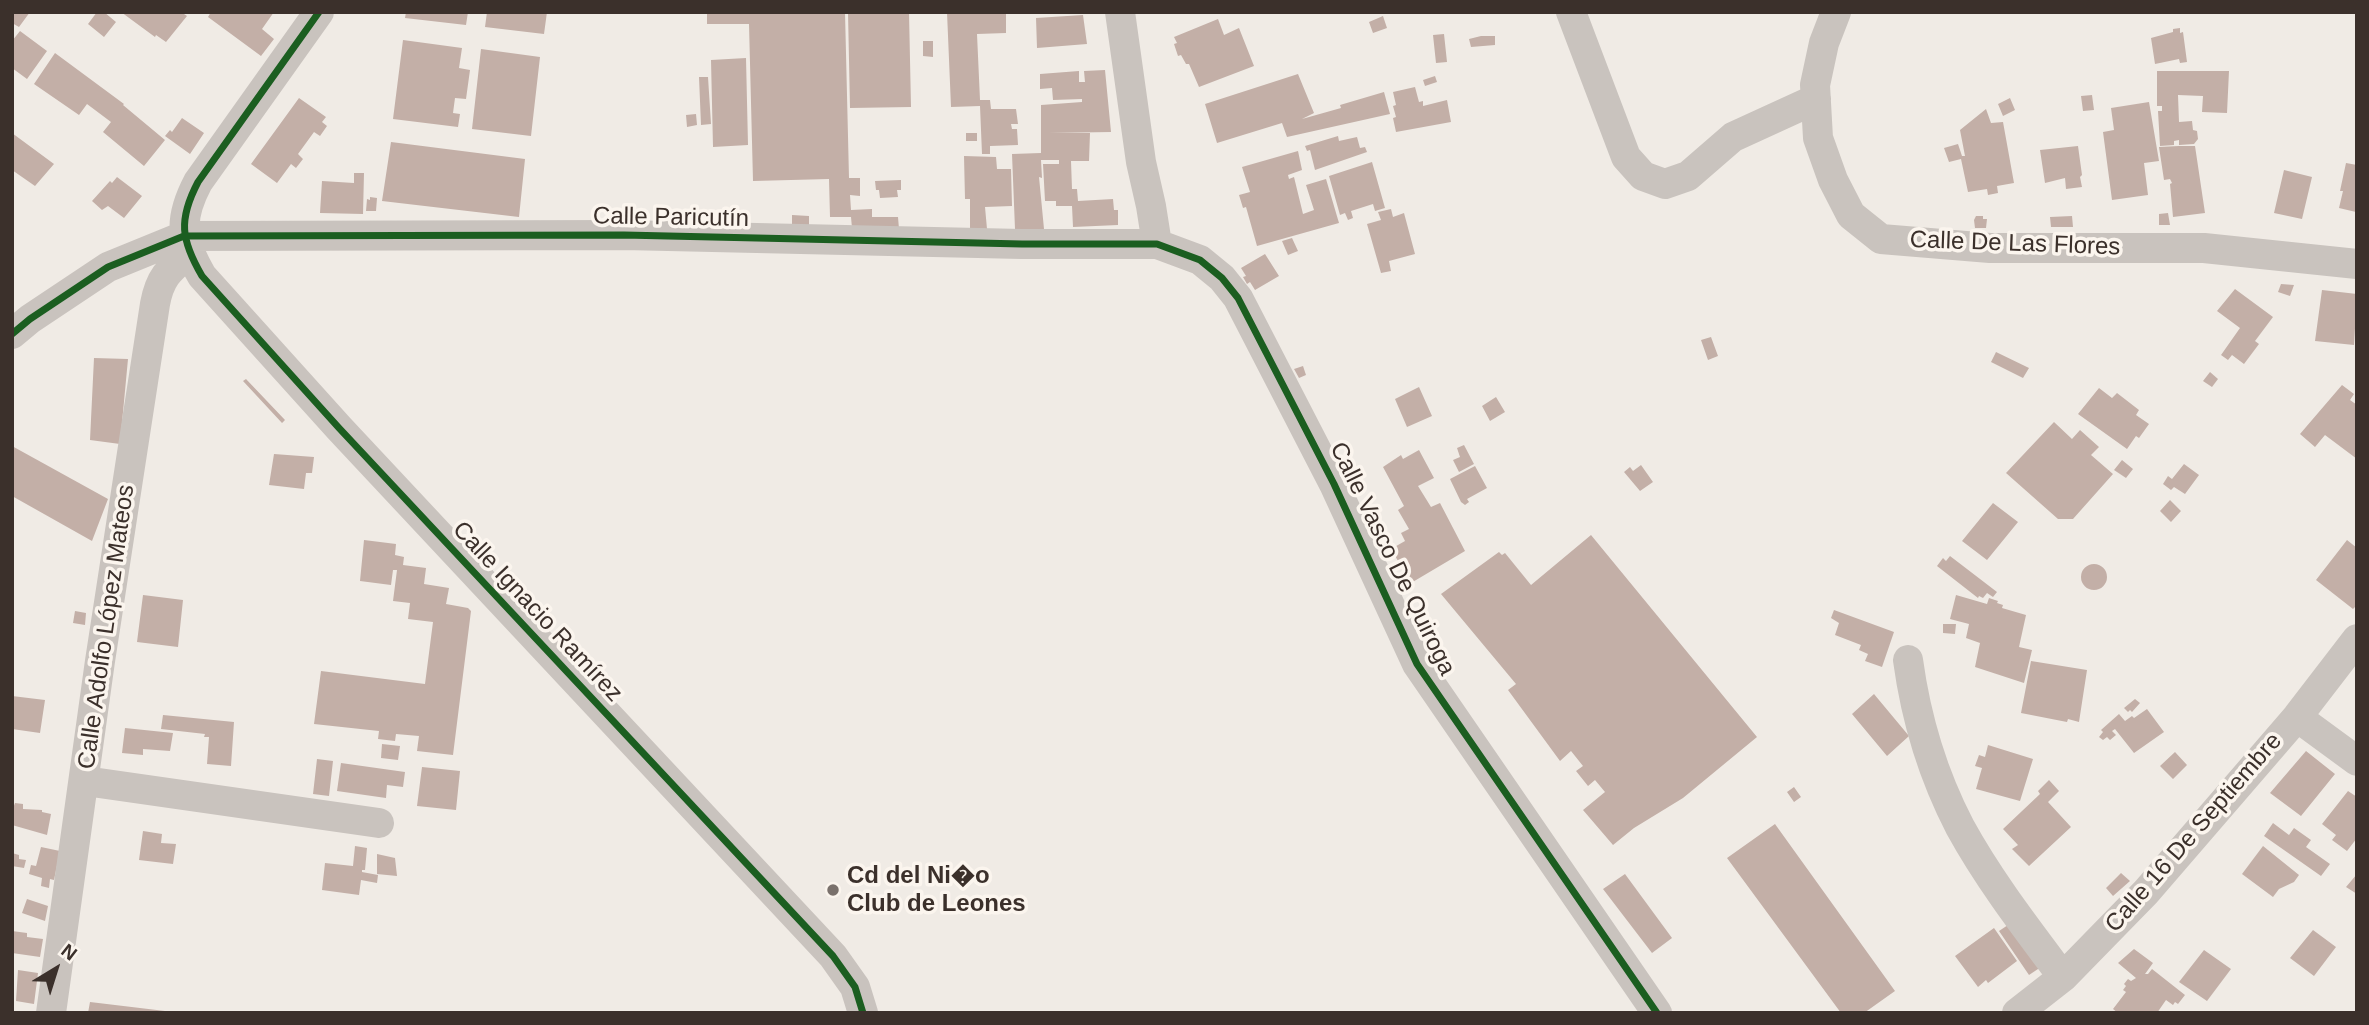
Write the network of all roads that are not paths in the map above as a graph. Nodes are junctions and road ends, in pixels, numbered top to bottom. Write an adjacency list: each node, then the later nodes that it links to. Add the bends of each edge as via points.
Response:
1 (319, 12): 6 (street, via 198,182 184,216)
2 (1119, 12): 7 (street)
3 (1571, 12): 5 (street, via 1626,157 1643,176 1665,184 1688,176 1732,137)
4 (1836, 12): 5 (street, Calle De Las Flores, via 1824,43)
5 (1816, 99): 8 (street, Calle De Las Flores, via 1818,138 1833,180 1851,215 1881,239 1990,248 2204,248)
6 (186, 244): 7 (street, Calle Paricutín, via 624,235); 9 (street, via 108,267); 14 (street, Calle Adolfo López Mateos, via 158,285); 18 (street, Calle Ignacio Ramírez, via 202,276 339,428 833,956 855,987)
7 (1157, 244): 19 (street, Calle Vasco De Quiroga, via 1200,260 1238,298 1334,484 1416,664)
8 (2357, 264)
9 (18, 319)
10 (2357, 639): 12 (street, Calle 16 De Septiembre)
11 (1908, 660): 16 (street, via 1914,706 1960,827)
12 (2297, 717): 13 (street); 16 (street, Calle 16 De Septiembre, via 2146,892)
13 (2357, 761)
14 (85, 781): 15 (street); 17 (street, Calle Adolfo López Mateos)
15 (379, 823)
16 (2063, 977): 20 (street, Calle 16 De Septiembre)
17 (51, 1013)
18 (863, 1013)
19 (1657, 1013)
20 (2017, 1013)

